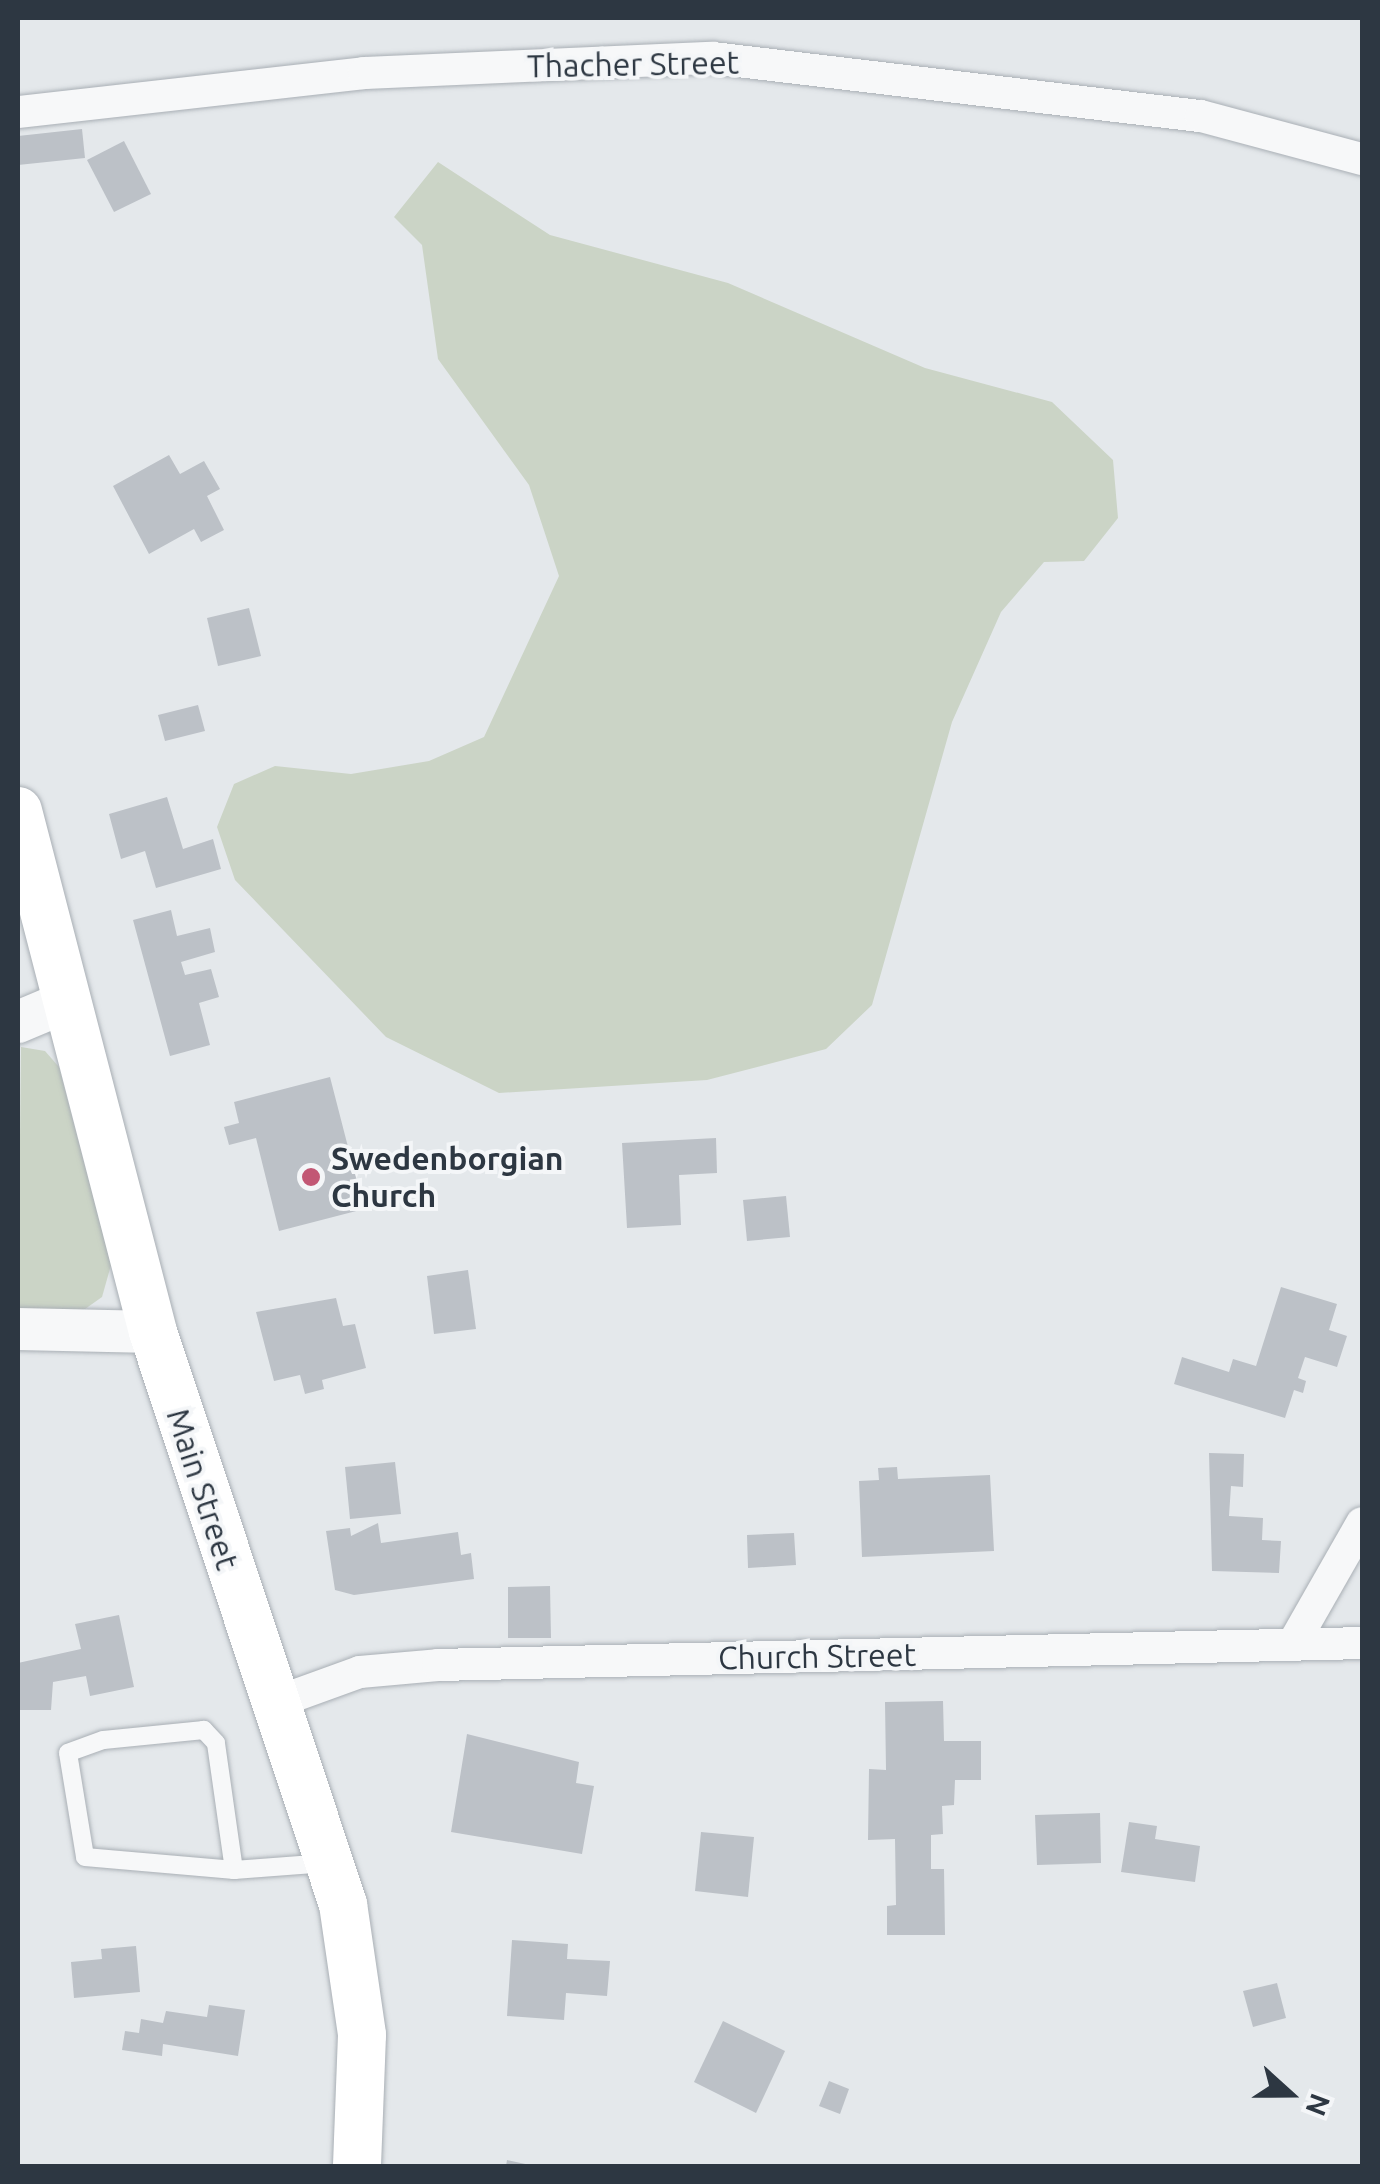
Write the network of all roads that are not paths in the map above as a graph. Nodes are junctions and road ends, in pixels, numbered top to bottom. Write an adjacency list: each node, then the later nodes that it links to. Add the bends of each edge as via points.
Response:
1 (18, 112): 2 (street, Thacher Street, via 364,72 713,58 1201,116)
2 (1362, 158)
3 (18, 812): 4 (main road, Main Street)
4 (68, 1002): 5 (street); 7 (main road, Main Street)
5 (18, 1022)
6 (18, 1329): 7 (street)
7 (153, 1332): 11 (main road, Main Street)
8 (1362, 1522): 10 (street)
9 (1362, 1643): 10 (street, Church Street)
10 (1293, 1644): 11 (street, Church Street, via 438,1665 360,1672)
11 (277, 1702): 12 (main road, Main Street)
12 (332, 1862): 13 (lane); 14 (main road, Main Street, via 360,2001)
13 (234, 1870): 13 (lane, via 216,1744 204,1730 102,1740 68,1753 85,1857)
14 (357, 2166)

